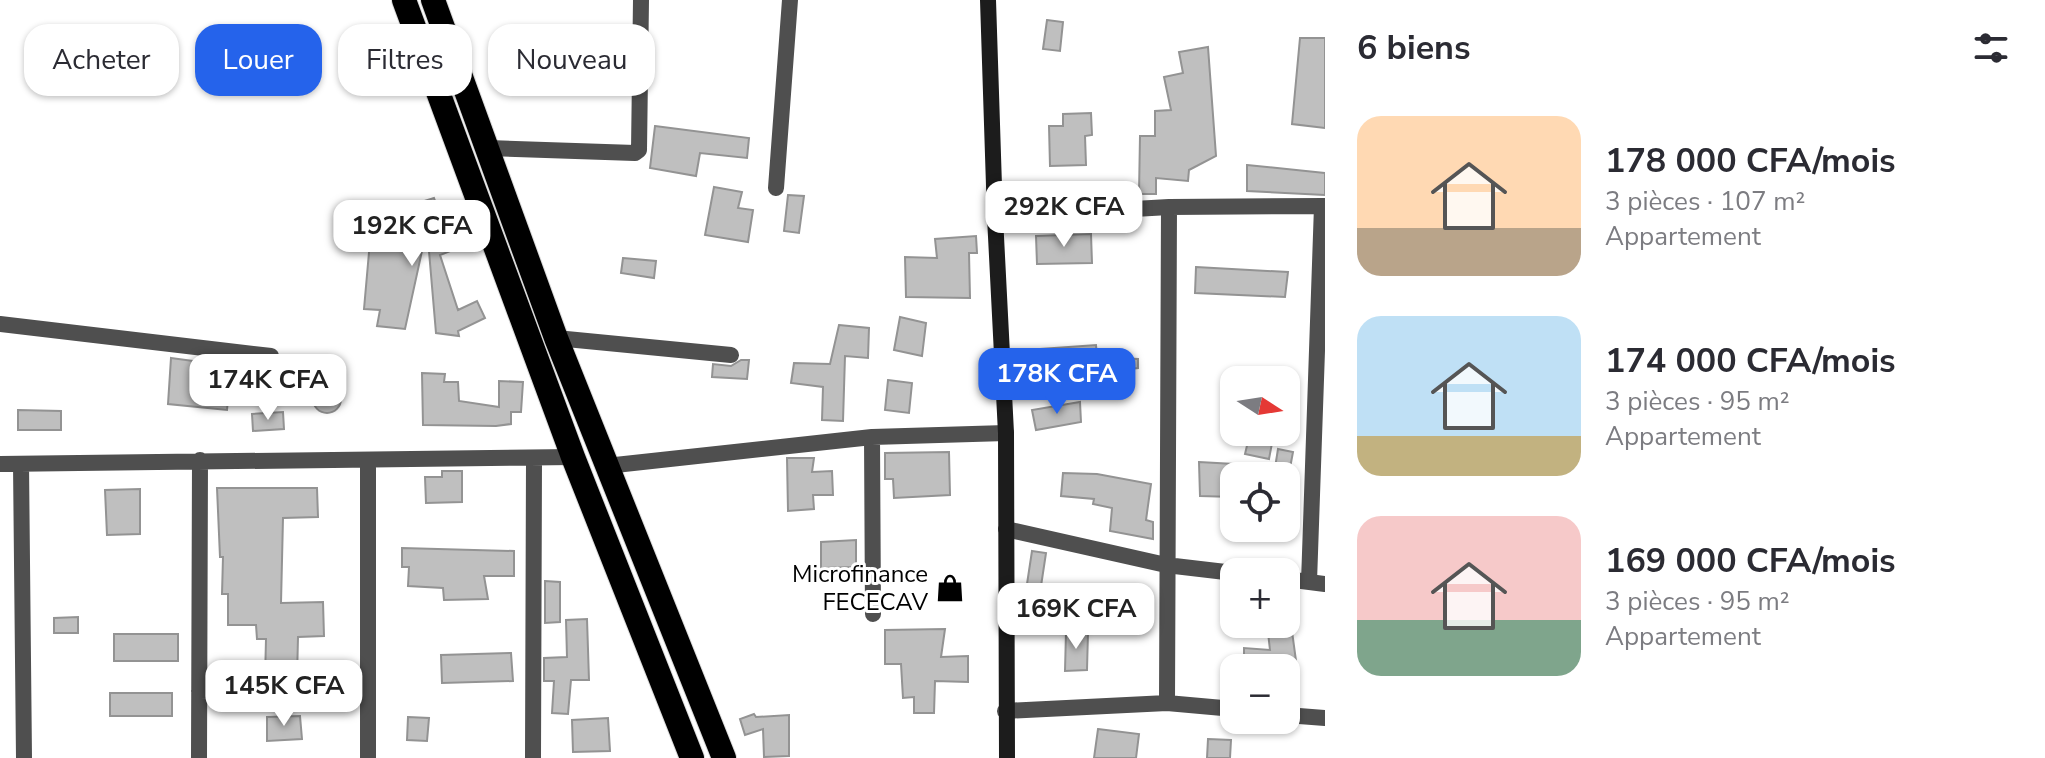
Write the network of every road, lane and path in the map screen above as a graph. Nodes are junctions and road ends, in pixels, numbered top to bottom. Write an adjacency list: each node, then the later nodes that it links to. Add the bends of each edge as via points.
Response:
1 (433, 0): 6 (highway)
2 (641, 0): 6 (street, via 639,150)
3 (790, 0): 7 (street)
4 (988, 0): 10 (street)
5 (408, 3): 17 (highway)
6 (488, 148): 12 (highway)
7 (776, 188)
8 (1324, 206): 9 (street); 27 (street)
9 (1169, 207): 10 (street); 25 (street)
10 (995, 217): 15 (street)
11 (0, 324): 14 (street)
12 (556, 338): 13 (street); 23 (highway)
13 (731, 355)
14 (271, 356)
15 (1006, 433): 16 (street); 24 (street)
16 (872, 437): 23 (street); 28 (street)
17 (573, 457): 18 (street); 40 (highway)
18 (534, 459): 20 (street); 39 (street)
19 (200, 460): 20 (street); 22 (street); 30 (street)
20 (368, 461): 29 (street)
21 (0, 464): 22 (street)
22 (21, 464): 36 (street)
23 (606, 466): 41 (highway)
24 (1006, 529): 25 (street); 33 (street)
25 (1166, 565): 26 (street); 31 (street)
26 (1220, 571)
27 (1317, 583)
28 (873, 614)
29 (368, 689): 30 (street); 38 (street)
30 (199, 691): 37 (street)
31 (1167, 703): 32 (street); 33 (street)
32 (1220, 708)
33 (1005, 711): 42 (street)
34 (1300, 716): 35 (street)
35 (1325, 718)
36 (24, 758)
37 (199, 758)
38 (368, 758)
39 (533, 758)
40 (692, 758)
41 (724, 758)
42 (1007, 758)

